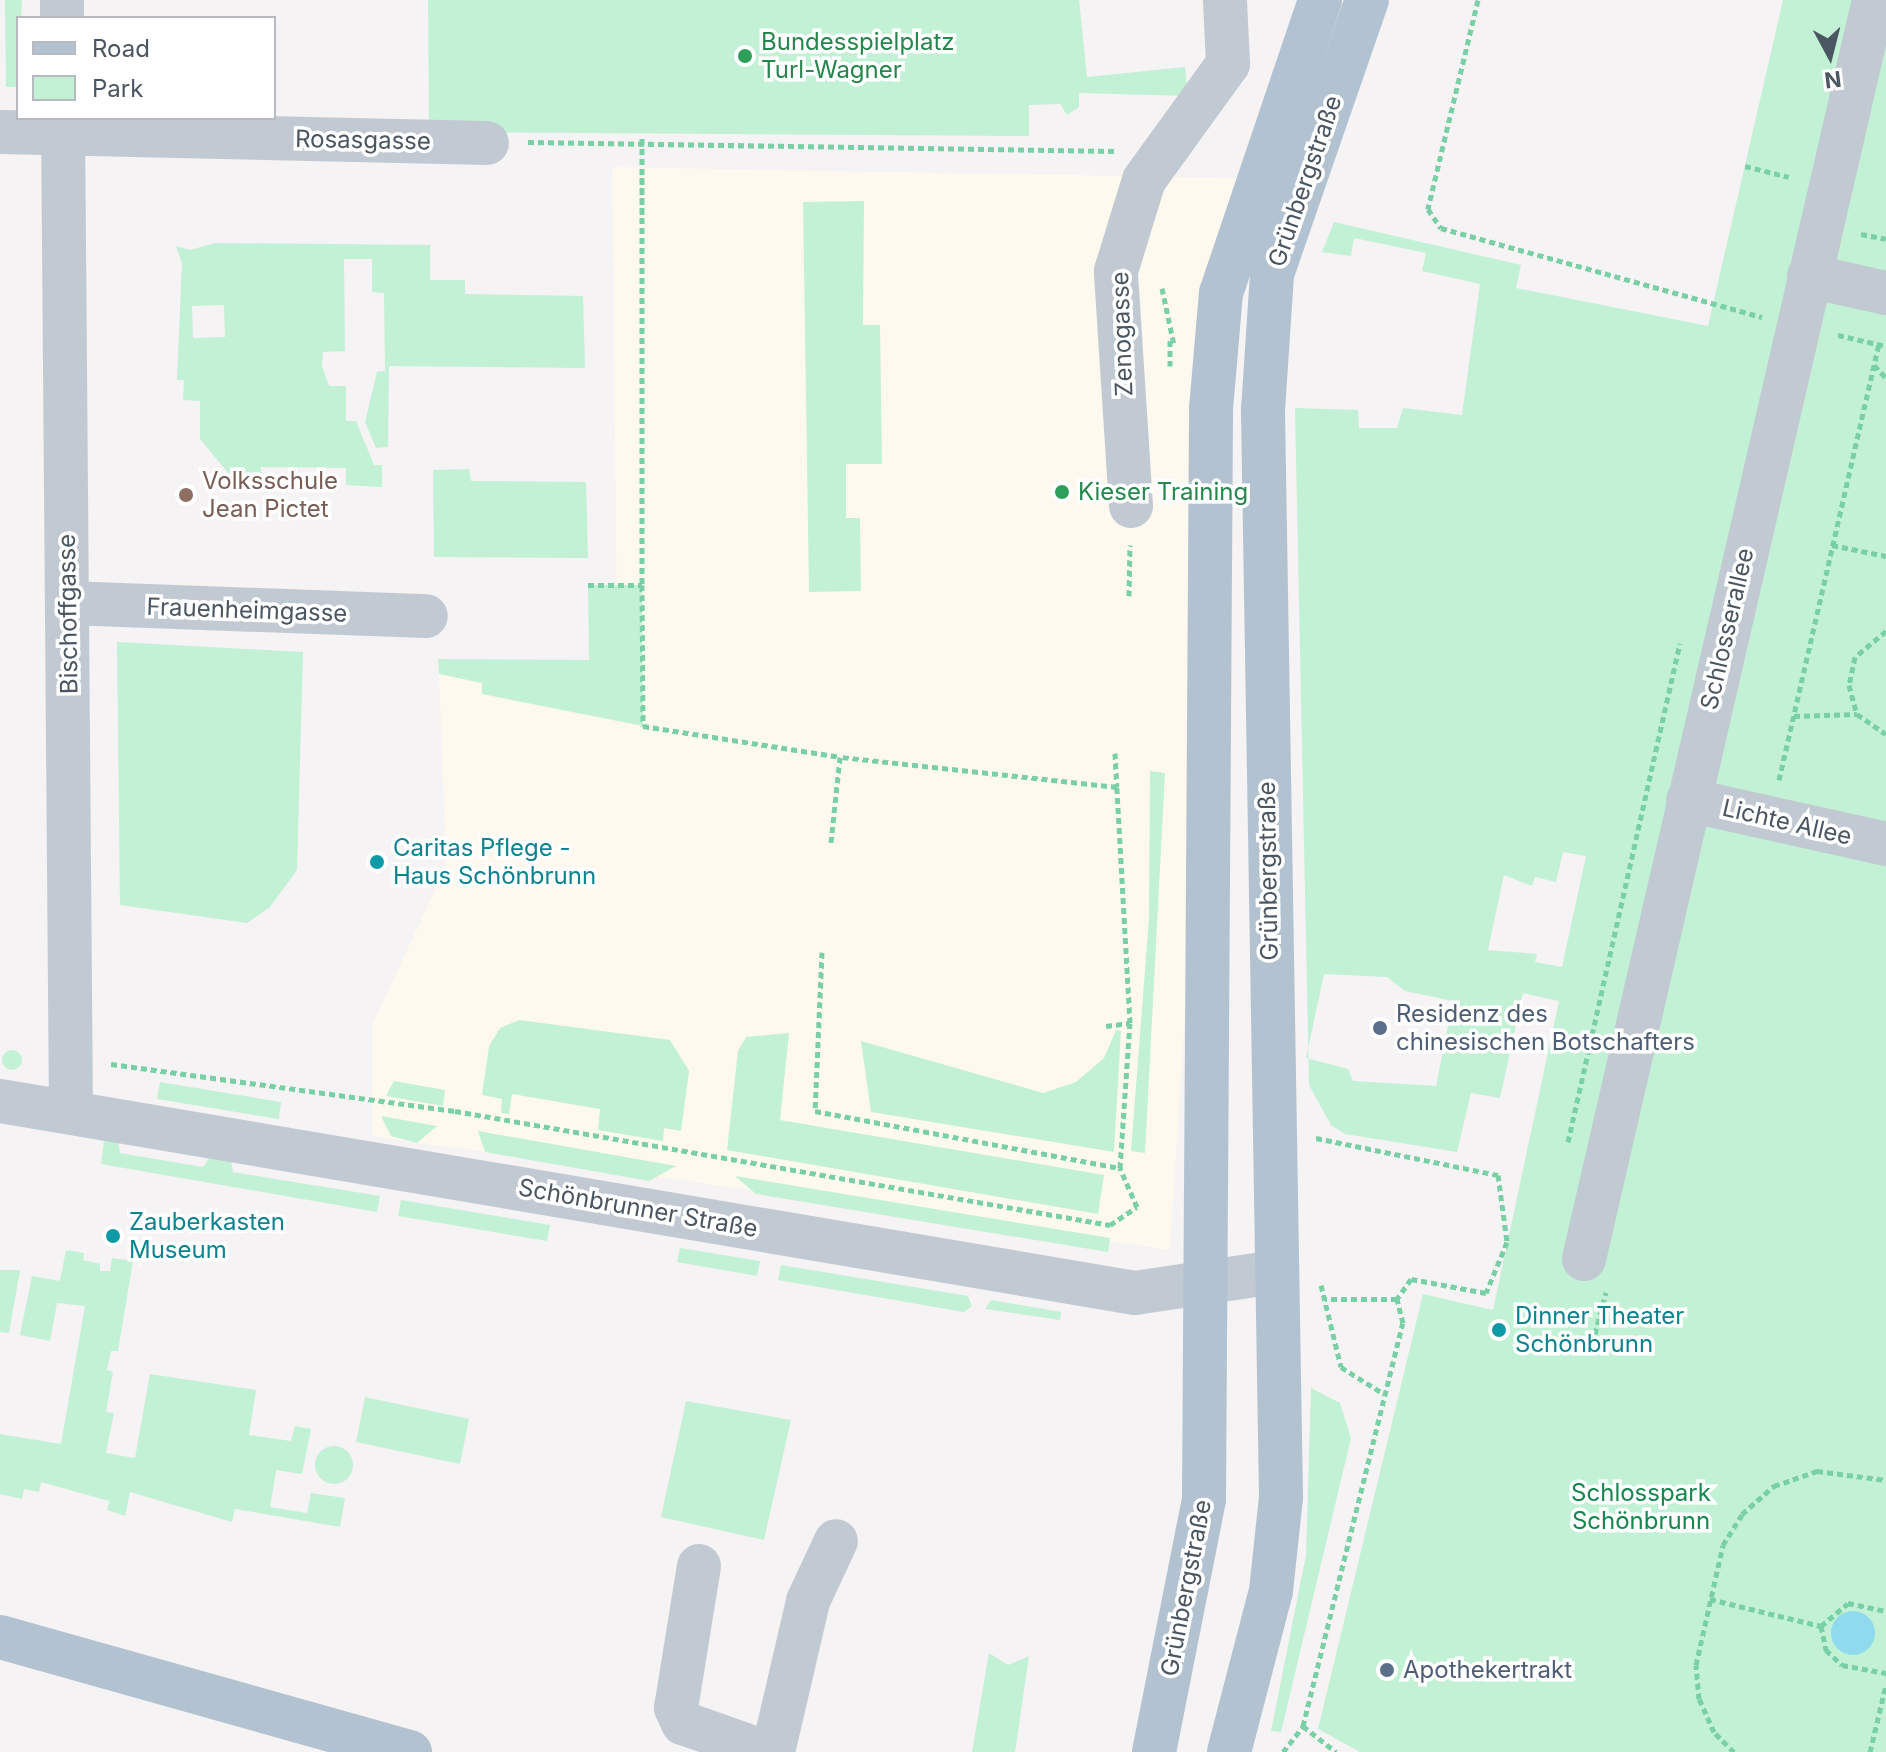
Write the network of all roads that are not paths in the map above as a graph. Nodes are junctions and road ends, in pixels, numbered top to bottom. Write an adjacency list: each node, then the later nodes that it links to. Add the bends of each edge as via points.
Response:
1 (1225, 0): 10 (street, Zenogasse, via 1228,64 1144,180 1116,271)
2 (1320, 0): 19 (main road, Grünbergstraße, via 1221,293 1211,409)
3 (1367, 0): 18 (main road, Grünbergstraße, via 1272,274 1263,410)
4 (1874, 0): 8 (street, Schlosserallee)
5 (63, 126): 6 (street, Rosasgasse); 7 (street, Rosasgasse); 11 (street, Bischoffgasse)
6 (0, 132)
7 (487, 143)
8 (1809, 276): 9 (street); 13 (street, Schlosserallee)
9 (1886, 293)
10 (1131, 506)
11 (68, 603): 12 (street, Frauenheimgasse); 16 (street, Bischoffgasse)
12 (426, 616)
13 (1688, 800): 14 (street, Lichte Allee); 17 (street, Schlosserallee)
14 (1886, 844)
15 (0, 1101): 16 (street, Schönbrunner Straße)
16 (71, 1111): 19 (street, Schönbrunner Straße, via 1135,1293)
17 (1597, 1269)
18 (1276, 1272): 19 (street, Schönbrunner Straße); 24 (main road, Grünbergstraße, via 1281,1497 1271,1591)
19 (1204, 1283): 28 (main road, Grünbergstraße, via 1204,1499)
20 (836, 1541): 27 (street, via 808,1601)
21 (699, 1566): 26 (street, via 676,1708 683,1723)
22 (0, 1637): 23 (main road)
23 (358, 1743): 25 (main road)
24 (1232, 1745)
25 (410, 1752)
26 (765, 1752)
27 (773, 1752)
28 (1154, 1752)

